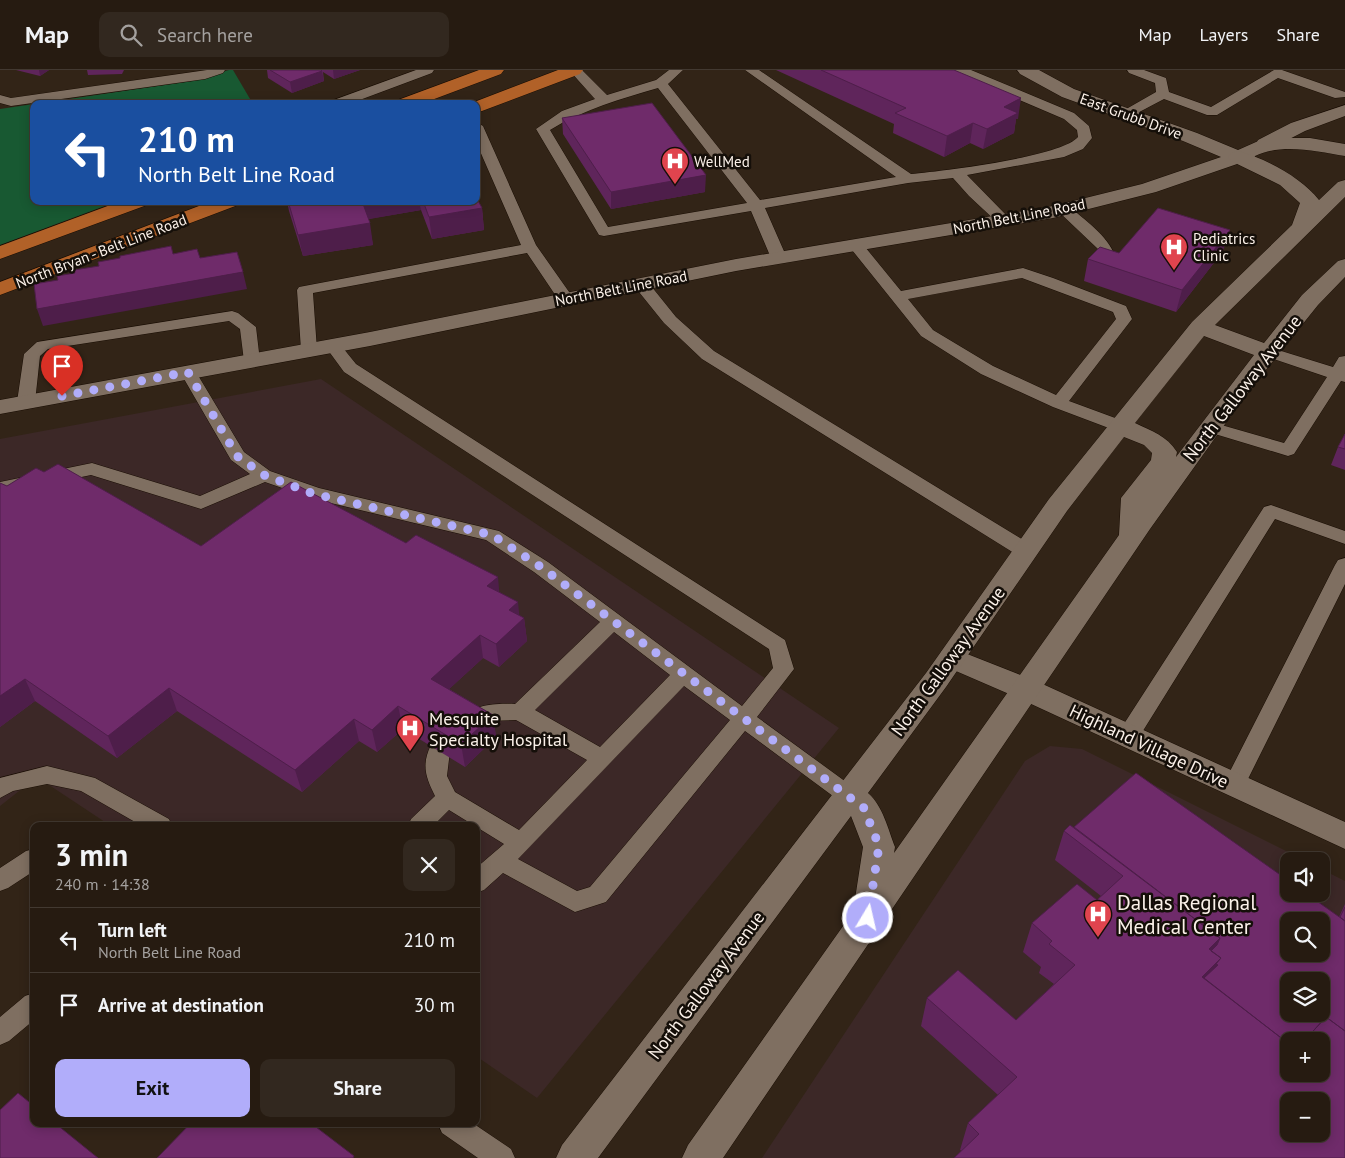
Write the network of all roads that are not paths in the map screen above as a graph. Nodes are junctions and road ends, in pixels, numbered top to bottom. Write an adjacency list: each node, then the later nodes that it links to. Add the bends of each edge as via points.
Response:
1 (219, 70): 14 (lane, via 206,75 11,102)
2 (428, 70): 15 (lane)
3 (495, 70): 16 (main road)
4 (575, 70): 17 (lane); 19 (main road)
5 (677, 70): 10 (lane)
6 (751, 70): 27 (lane)
7 (960, 70): 18 (lane)
8 (1026, 70): 11 (main road, East Grubb Drive)
9 (1134, 70): 12 (lane, via 1161,81)
10 (661, 83): 17 (lane); 31 (lane)
11 (1068, 93): 18 (lane); 20 (main road, East Grubb Drive)
12 (1163, 94): 13 (lane, via 1212,112 1277,73); 20 (lane)
13 (1344, 99): 22 (main road)
14 (0, 100)
15 (347, 100)
16 (415, 100)
17 (604, 100): 31 (lane, via 566,114 542,129 604,232)
18 (1036, 103): 26 (lane, via 1069,116 1084,129 1085,138 1078,146 1059,154)
19 (480, 106)
20 (1126, 115): 24 (main road, East Grubb Drive)
21 (480, 135): 36 (lane)
22 (1265, 144): 23 (main road, via 1310,144); 24 (main road)
23 (1345, 150)
24 (1238, 157): 25 (main road, via 1295,158); 32 (main road, North Belt Line Road, via 1149,188); 34 (main road, East Grubb Drive, via 1289,182 1304,194 1310,202)
25 (1345, 164)
26 (956, 173): 27 (lane); 33 (lane)
27 (908, 179): 31 (lane)
28 (1345, 186): 34 (main road, North Galloway Avenue)
29 (129, 205): 37 (main road, North Bryan - Belt Line Road)
30 (221, 205): 42 (main road, North Bryan - Belt Line Road)
31 (756, 205): 38 (lane)
32 (1064, 209): 33 (main road, North Belt Line Road); 40 (lane, via 1105,247 1108,256)
33 (1003, 220): 35 (main road, North Belt Line Road)
34 (1300, 228): 45 (main road, North Galloway Avenue)
35 (856, 245): 38 (main road, North Belt Line Road); 43 (lane)
36 (531, 248): 44 (lane); 47 (lane, via 305,290)
37 (0, 253)
38 (779, 258): 41 (main road, North Belt Line Road)
39 (1345, 265): 48 (main road, North Galloway Avenue, via 1310,300)
40 (1106, 272)
41 (641, 284): 44 (main road, North Belt Line Road); 61 (lane, via 670,320 708,354)
42 (0, 290)
43 (897, 296): 53 (lane, via 927,333 987,370); 53 (lane, via 1023,274 1090,290 1120,309 1124,319)
44 (566, 300): 46 (main road, North Belt Line Road)
45 (1200, 327): 48 (main road); 55 (main road, North Galloway Avenue)
46 (334, 346): 47 (main road, North Belt Line Road); 68 (lane, via 350,368 778,645 784,669)
47 (309, 350): 49 (main road, North Belt Line Road)
48 (1268, 352): 50 (lane); 56 (main road, North Galloway Avenue)
49 (252, 360): 51 (main road, North Belt Line Road); 52 (lane, via 248,327 232,316 43,345 32,354)
50 (1342, 370): 56 (lane, via 1288,450)
51 (188, 372): 52 (main road, North Belt Line Road); 57 (lane, via 237,456)
52 (26, 402): 54 (main road, North Belt Line Road)
53 (1059, 403): 55 (lane)
54 (0, 407)
55 (1120, 426): 59 (main road, via 1153,440 1165,452 1162,462 1134,498); 61 (main road, North Galloway Avenue)
56 (1211, 427): 59 (main road, North Galloway Avenue)
57 (264, 475): 58 (lane, via 201,503 92,469); 63 (lane, via 314,494 492,535 541,567)
58 (0, 488)
59 (1132, 535): 66 (main road, North Galloway Avenue)
60 (1345, 538): 70 (lane, via 1271,511)
61 (1026, 552): 64 (main road, North Galloway Avenue)
62 (1345, 564): 73 (lane)
63 (612, 622): 65 (lane); 67 (lane)
64 (952, 658): 66 (main road, Highland Village Drive); 75 (main road, North Galloway Avenue)
65 (683, 674): 68 (lane); 72 (lane)
66 (1026, 690): 70 (main road, Highland Village Drive); 85 (main road, North Galloway Avenue)
67 (520, 712): 69 (lane, via 496,710 477,716); 72 (lane)
68 (744, 719): 75 (lane); 82 (lane, via 598,894 575,902)
69 (470, 722)
70 (1128, 736): 73 (main road, Highland Village Drive)
71 (439, 751): 76 (lane, via 436,776)
72 (602, 758): 80 (lane)
73 (1234, 785): 79 (main road, Highland Village Drive)
74 (0, 790): 77 (lane, via 7,784 47,775 87,784)
75 (849, 796): 85 (main road, via 864,808 879,846); 90 (main road, North Galloway Avenue)
76 (447, 798): 78 (lane); 80 (lane)
77 (154, 822)
78 (423, 822)
79 (1345, 836)
80 (521, 843): 82 (lane)
81 (30, 861): 84 (lane)
82 (501, 861): 83 (lane)
83 (480, 879)
84 (0, 881)
85 (868, 918): 91 (main road, North Galloway Avenue)
86 (30, 1007): 87 (lane)
87 (0, 1032)
88 (455, 1127): 89 (lane)
89 (501, 1158)
90 (575, 1158)
91 (702, 1158)

